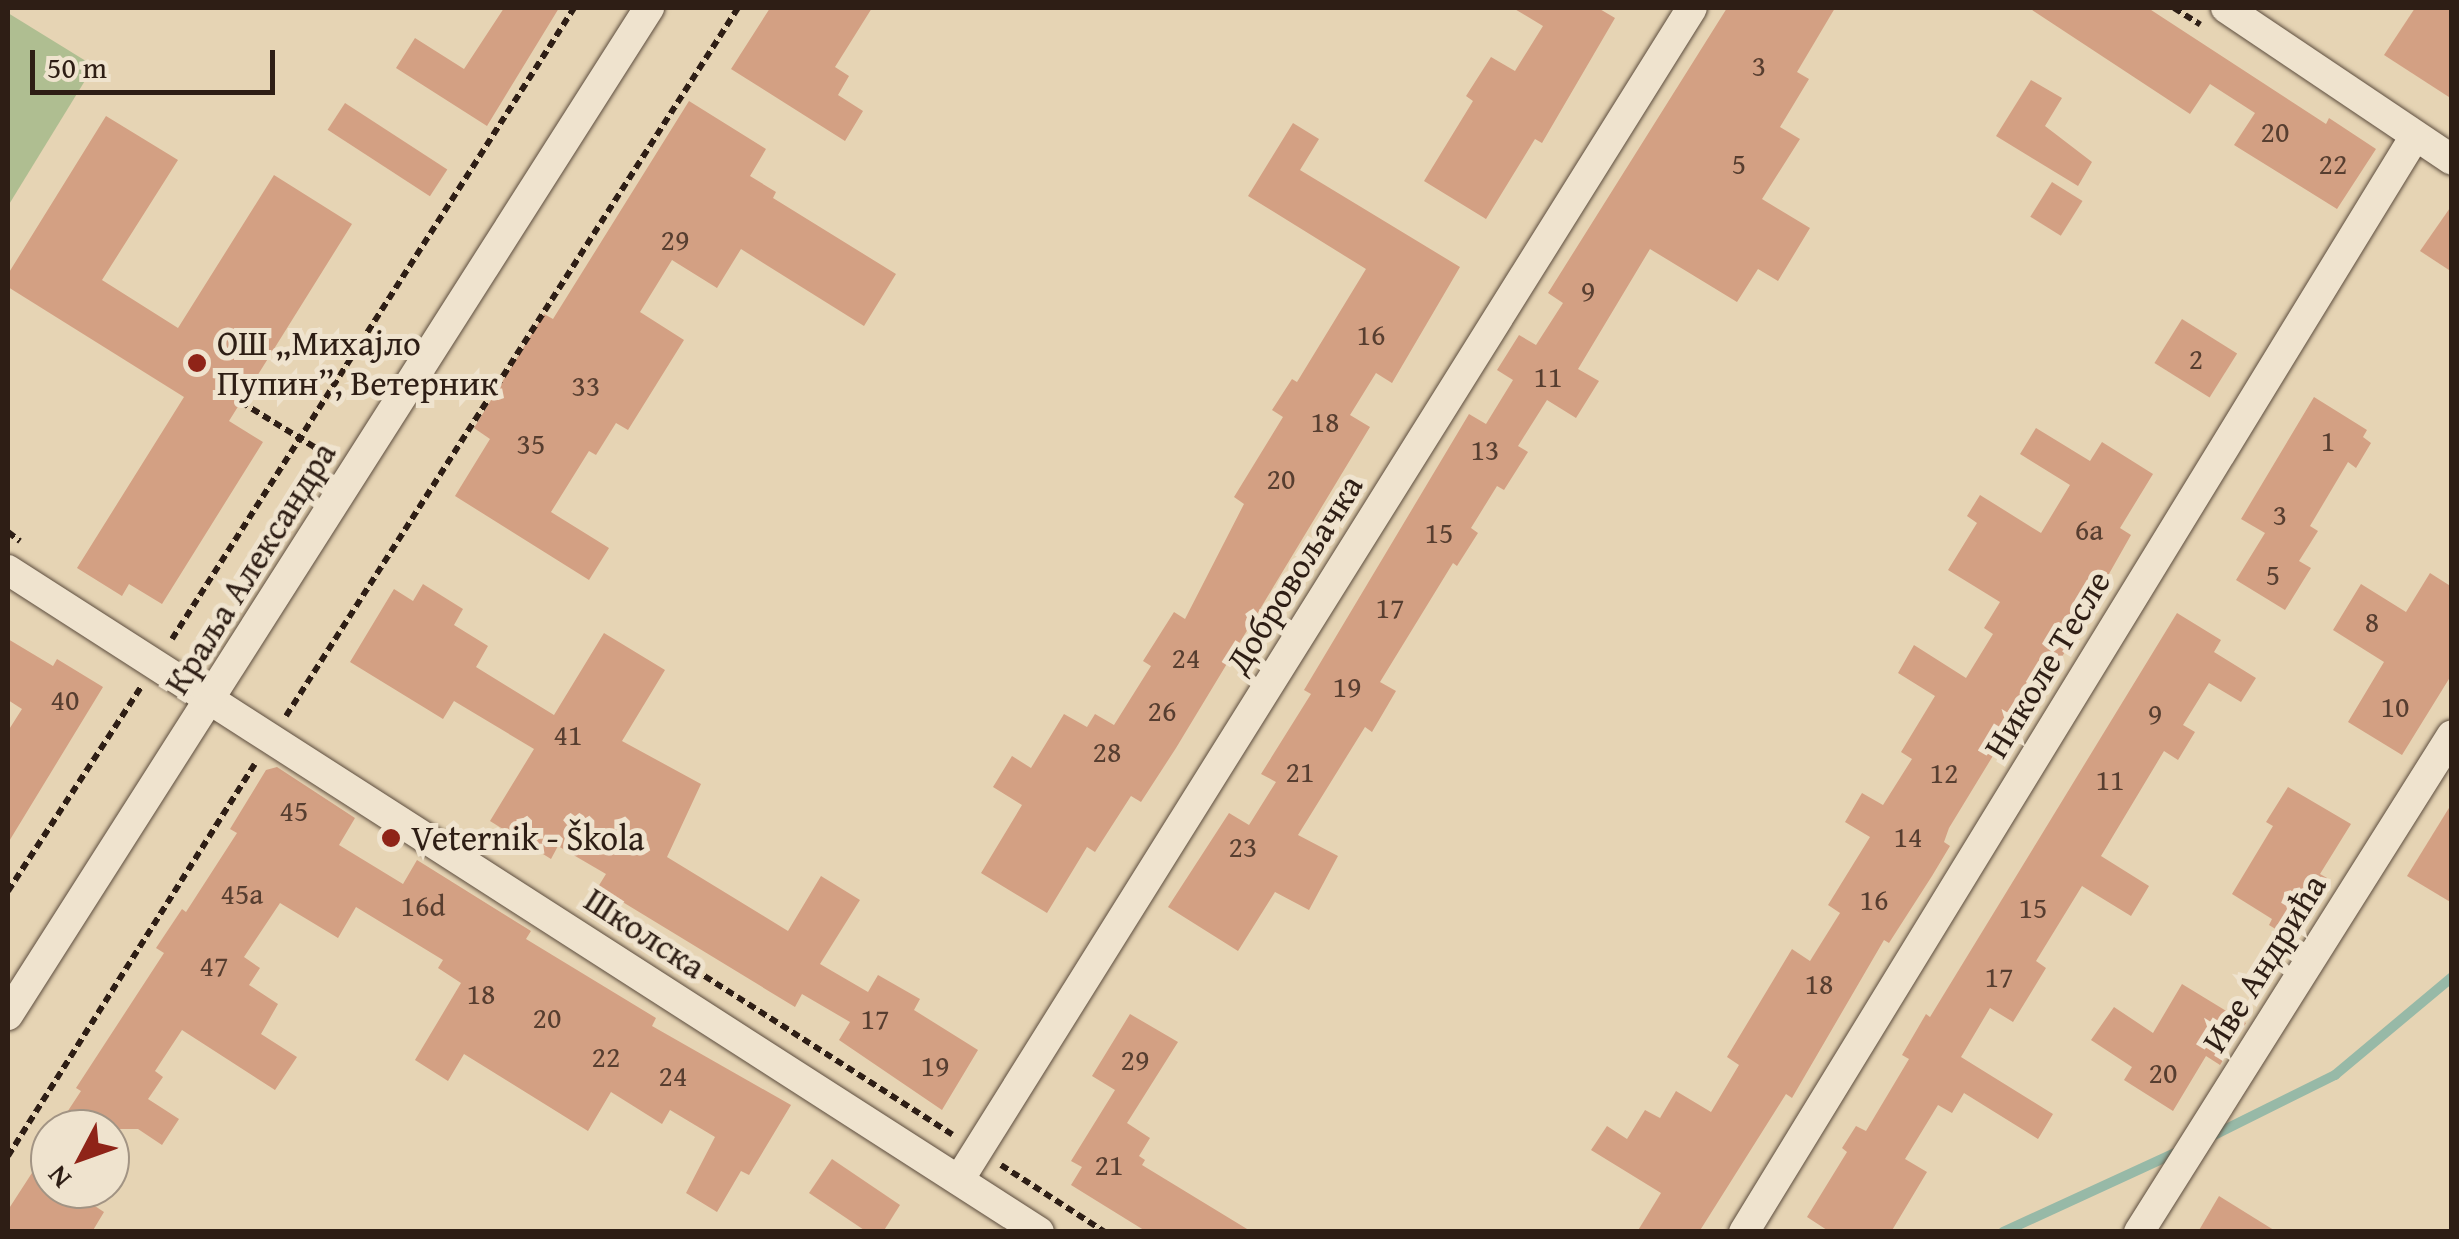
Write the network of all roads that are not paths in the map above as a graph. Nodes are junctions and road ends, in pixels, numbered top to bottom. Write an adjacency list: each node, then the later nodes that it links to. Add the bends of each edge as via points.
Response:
1 (649, 8): 7 (street, Краља Александра)
2 (1692, 8): 10 (street, Добровољачка)
3 (2226, 8): 4 (street)
4 (2415, 136): 5 (street); 12 (street, Николе Тесле)
5 (2452, 160)
6 (8, 570): 7 (street, Школска)
7 (212, 699): 9 (street, Краља Александра); 10 (street, Школска)
8 (2452, 735): 13 (street, Иве Андрића)
9 (8, 1016)
10 (959, 1180): 11 (street, Школска)
11 (1039, 1232)
12 (1744, 1232)
13 (2139, 1232)

